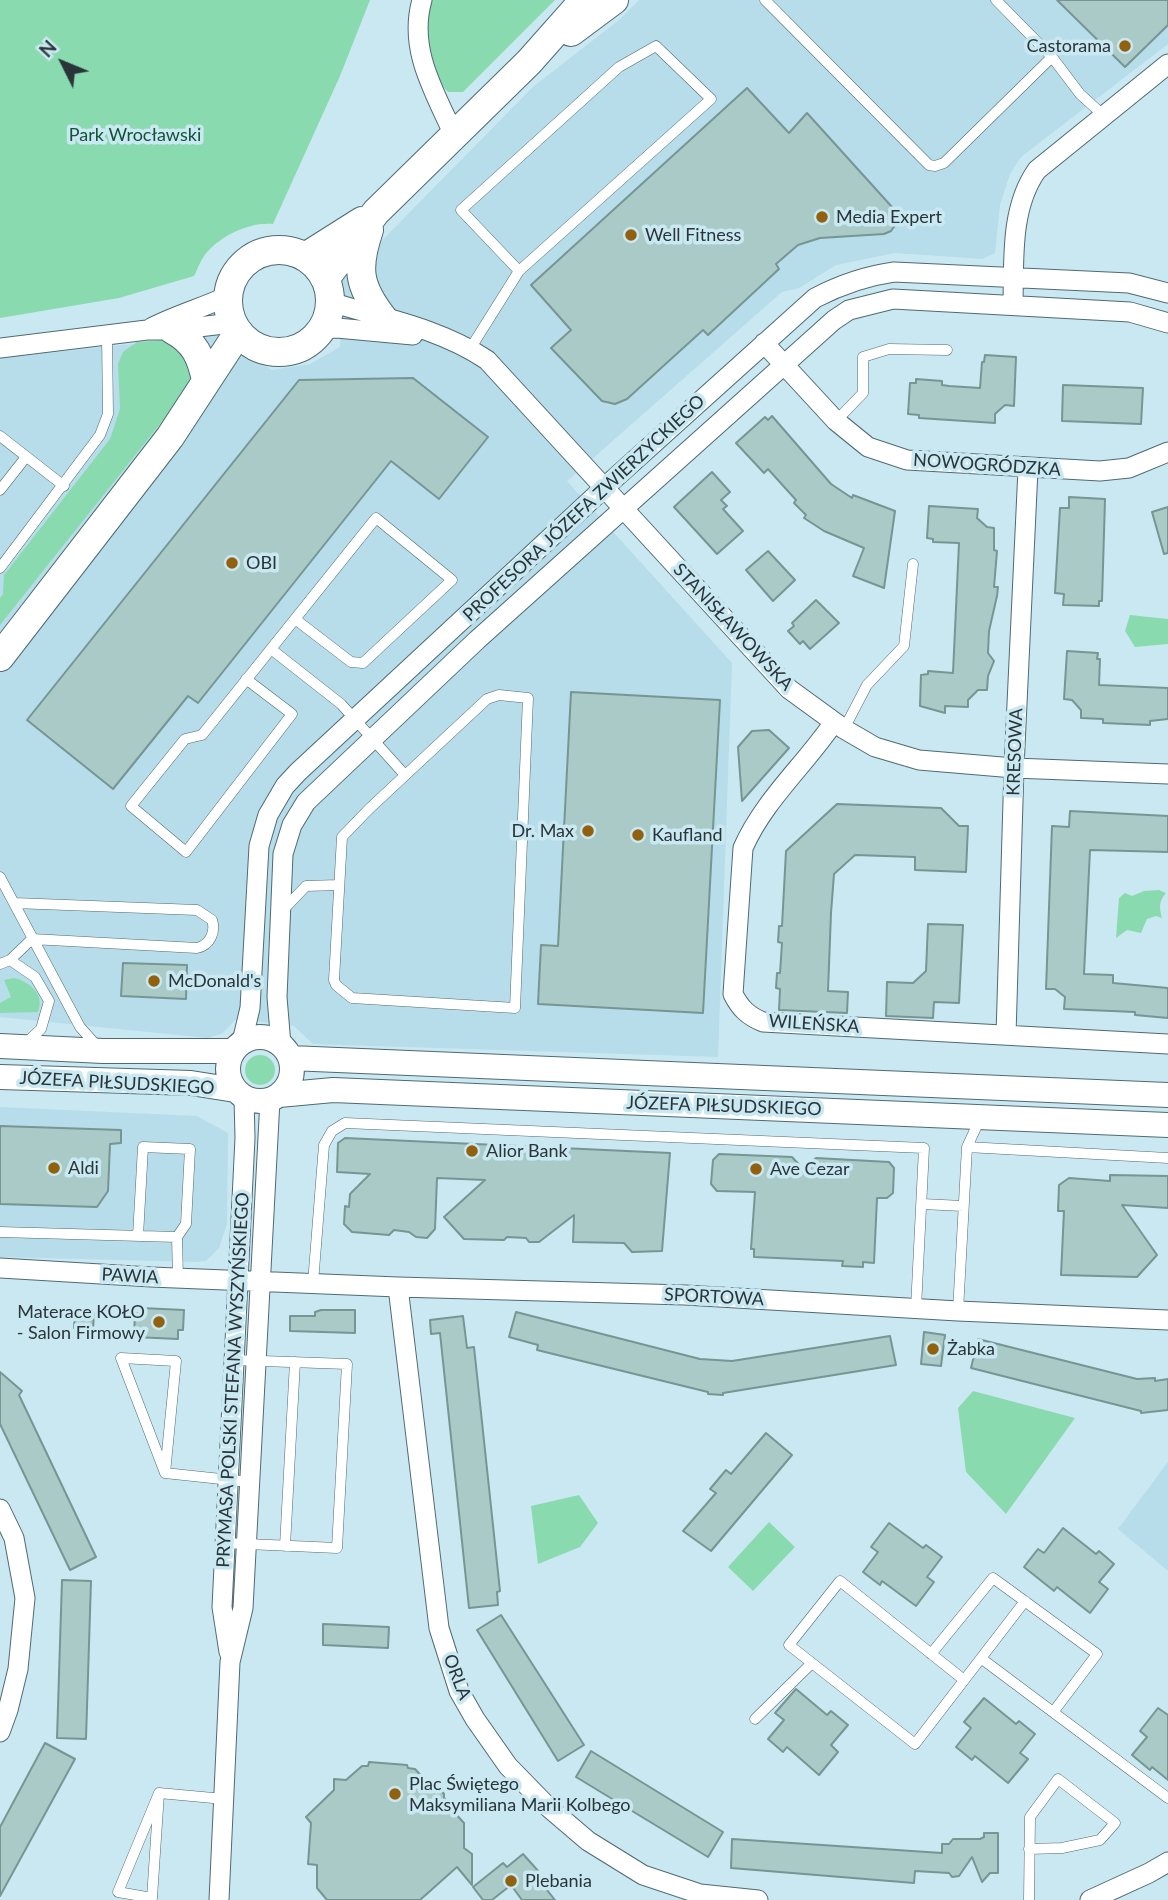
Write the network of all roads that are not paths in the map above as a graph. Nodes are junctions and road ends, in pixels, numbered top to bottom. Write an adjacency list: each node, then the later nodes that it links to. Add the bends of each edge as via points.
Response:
1 (422, 0): 10 (street, via 417,27 420,54)
2 (584, 0): 7 (main road)
3 (614, 0): 7 (main road)
4 (765, 0): 6 (lane, via 929,165 944,163)
5 (996, 0): 6 (lane)
6 (1052, 57): 9 (lane)
7 (528, 62): 10 (main road)
8 (1168, 64): 9 (street)
9 (1103, 115): 14 (street, via 1026,184 1018,211)
10 (454, 135): 11 (main road)
11 (376, 212): 12 (main road); 15 (main road); 18 (main road, via 360,267 366,292)
12 (305, 257): 15 (main road, via 317,267); 20 (main road, via 277,250 249,259 231,282)
13 (519, 271): 13 (lane, via 711,99 656,46 620,67 461,210); 27 (lane)
14 (1014, 277): 16 (street, PROFESORA JÓZEFA ZWIERZYCKIEGO, via 1129,283); 17 (street); 25 (street, PROFESORA JÓZEFA ZWIERZYCKIEGO, via 866,275 816,298)
15 (328, 289): 18 (street, STANISŁAWOWSKA); 21 (main road)
16 (1168, 293)
17 (1013, 305): 19 (street, PROFESORA JÓZEFA ZWIERZYCKIEGO, via 1130,312); 29 (street, PROFESORA JÓZEFA ZWIERZYCKIEGO, via 893,299 871,303 834,320)
18 (383, 318): 24 (street, STANISŁAWOWSKA)
19 (1168, 323)
20 (239, 325): 21 (main road, via 272,352 293,350); 22 (street); 22 (street, via 197,310 174,316); 30 (main road); 33 (main road)
21 (323, 329): 24 (street)
22 (160, 330): 23 (street); 30 (main road, via 184,336 195,347)
23 (107, 337): 26 (street); 37 (lane, via 106,424)
24 (442, 338): 27 (street, STANISŁAWOWSKA)
25 (764, 343): 29 (street, NOWOGRÓDZKA); 38 (street, PROFESORA JÓZEFA ZWIERZYCKIEGO)
26 (0, 348)
27 (470, 349): 38 (street, STANISŁAWOWSKA, via 497,369)
28 (947, 350): 31 (lane, via 889,349 863,358 863,393)
29 (784, 365): 31 (street, NOWOGRÓDZKA); 40 (street, PROFESORA JÓZEFA ZWIERZYCKIEGO)
30 (206, 380): 33 (main road)
31 (836, 421): 36 (street, NOWOGRÓDZKA, via 868,447 907,460)
32 (0, 436): 35 (lane)
33 (170, 437): 45 (main road)
34 (1168, 452): 36 (street, NOWOGRÓDZKA, via 1129,468)
35 (26, 457): 37 (lane); 39 (lane)
36 (1028, 469): 50 (street, KRESOWA)
37 (64, 486): 42 (lane)
38 (606, 487): 40 (street, STANISŁAWOWSKA); 47 (street, PROFESORA JÓZEFA ZWIERZYCKIEGO)
39 (0, 490)
40 (624, 508): 48 (street, STANISŁAWOWSKA, via 789,689); 49 (street, PROFESORA JÓZEFA ZWIERZYCKIEGO)
41 (913, 564): 48 (lane, via 904,646 867,685)
42 (0, 568)
43 (295, 619): 43 (lane, via 351,662 363,663 452,580 376,518); 44 (lane)
44 (271, 649): 46 (lane); 47 (lane)
45 (0, 657)
46 (246, 679): 46 (lane, via 202,735 185,739 131,806 186,852 292,714)
47 (355, 720): 49 (lane); 62 (street, PROFESORA JÓZEFA ZWIERZYCKIEGO, via 285,786 262,830 256,863 250,1008)
48 (839, 725): 50 (street, STANISŁAWOWSKA, via 875,747 919,760); 59 (street, WILEŃSKA, via 768,804 743,848 733,994 739,1006 749,1017 763,1022)
49 (372, 738): 52 (lane); 56 (street, PROFESORA JÓZEFA ZWIERZYCKIEGO, via 317,788 299,812 284,854)
50 (1014, 768): 51 (street, STANISŁAWOWSKA); 59 (street, KRESOWA)
51 (1168, 774)
52 (405, 775): 54 (lane, via 342,837); 54 (lane, via 487,699 499,695 528,698 516,1008 352,998 334,980)
53 (0, 877): 55 (lane)
54 (338, 885): 56 (lane, via 306,886)
55 (14, 903): 57 (lane); 57 (lane, via 197,910 214,925 206,945 197,948)
56 (281, 913): 64 (street, PROFESORA JÓZEFA ZWIERZYCKIEGO, via 277,997)
57 (32, 939): 58 (lane); 63 (lane, via 80,1027)
58 (5, 962): 61 (lane, via 35,977 49,1000 41,1029)
59 (1006, 1035): 60 (street, WILEŃSKA)
60 (1168, 1044)
61 (11, 1046): 63 (street, JÓZEFA PIŁSUDSKIEGO)
62 (237, 1046): 63 (street, JÓZEFA PIŁSUDSKIEGO); 64 (street, via 258,1037 275,1040); 66 (street, via 227,1071)
63 (103, 1051)
64 (286, 1051): 67 (street, JÓZEFA PIŁSUDSKIEGO); 68 (street, via 291,1078)
65 (0, 1077): 66 (street, JÓZEFA PIŁSUDSKIEGO, via 191,1083)
66 (239, 1093): 68 (street, via 261,1101); 80 (street, PRYMASA POLSKI STEFANA WYSZYŃSKIEGO, via 245,1138)
67 (1168, 1095)
68 (275, 1097): 69 (street, JÓZEFA PIŁSUDSKIEGO, via 333,1090); 81 (street, PRYMASA POLSKI STEFANA WYSZYŃSKIEGO)
69 (980, 1118): 70 (street, JÓZEFA PIŁSUDSKIEGO); 71 (lane)
70 (1168, 1125)
71 (967, 1147): 72 (lane); 74 (lane)
72 (1168, 1158)
73 (922, 1204): 74 (lane); 82 (lane, via 924,1148 345,1124 332,1131 324,1145); 84 (lane)
74 (963, 1206): 85 (lane)
75 (0, 1232): 76 (lane)
76 (138, 1236): 77 (lane); 77 (lane, via 143,1147 190,1149 186,1224)
77 (177, 1237): 79 (lane)
78 (0, 1268): 79 (street, PAWIA)
79 (178, 1278): 80 (street, PAWIA)
80 (238, 1280): 81 (street, PAWIA); 87 (street, PRYMASA POLSKI STEFANA WYSZYŃSKIEGO)
81 (260, 1281): 82 (street, SPORTOWA); 88 (street, PRYMASA POLSKI STEFANA WYSZYŃSKIEGO)
82 (313, 1283): 83 (street, SPORTOWA)
83 (398, 1287): 84 (street, SPORTOWA, via 685,1295); 112 (street, ORLA, via 439,1628 459,1691 475,1719 508,1766 589,1841 643,1875 700,1894)
84 (916, 1308): 85 (street, SPORTOWA)
85 (958, 1311): 86 (street, SPORTOWA)
86 (1168, 1320)
87 (234, 1360): 88 (lane); 91 (street, PRYMASA POLSKI STEFANA WYSZYŃSKIEGO)
88 (256, 1361): 89 (lane); 92 (street, PRYMASA POLSKI STEFANA WYSZYŃSKIEGO)
89 (295, 1362): 96 (lane); 96 (lane, via 347,1364 341,1483 337,1548)
90 (165, 1473): 90 (lane, via 176,1362 121,1358 155,1447); 91 (lane)
91 (228, 1480): 92 (lane); 94 (street, PRYMASA POLSKI STEFANA WYSZYŃSKIEGO)
92 (249, 1482): 95 (street, PRYMASA POLSKI STEFANA WYSZYŃSKIEGO)
93 (0, 1509): 105 (street, via 14,1538 25,1598 18,1669)
94 (225, 1543): 95 (lane); 100 (street, PRYMASA POLSKI STEFANA WYSZYŃSKIEGO, via 222,1607)
95 (246, 1544): 96 (lane); 100 (street, PRYMASA POLSKI STEFANA WYSZYŃSKIEGO, via 243,1608)
96 (285, 1546)
97 (1025, 1601): 98 (lane, via 993,1578); 99 (lane); 103 (lane, via 1097,1654)
98 (931, 1654): 101 (lane, via 840,1581 789,1644); 102 (lane)
99 (982, 1659): 102 (lane); 103 (lane)
100 (230, 1662): 108 (street, PRYMASA POLSKI STEFANA WYSZYŃSKIEGO)
101 (812, 1663): 102 (lane, via 915,1744); 104 (lane)
102 (964, 1680)
103 (1054, 1711): 107 (lane)
104 (755, 1719)
105 (0, 1732)
106 (159, 1793): 106 (lane, via 139,1843 118,1892 152,1898); 108 (lane)
107 (1168, 1798)
108 (224, 1799): 111 (street, PRYMASA POLSKI STEFANA WYSZYŃSKIEGO)
109 (1029, 1849): 109 (lane, via 1030,1816 1058,1779 1115,1823 1100,1840); 113 (lane)
110 (1168, 1863): 114 (street)
111 (219, 1900)
112 (758, 1900)
113 (1029, 1900)
114 (1090, 1900)

